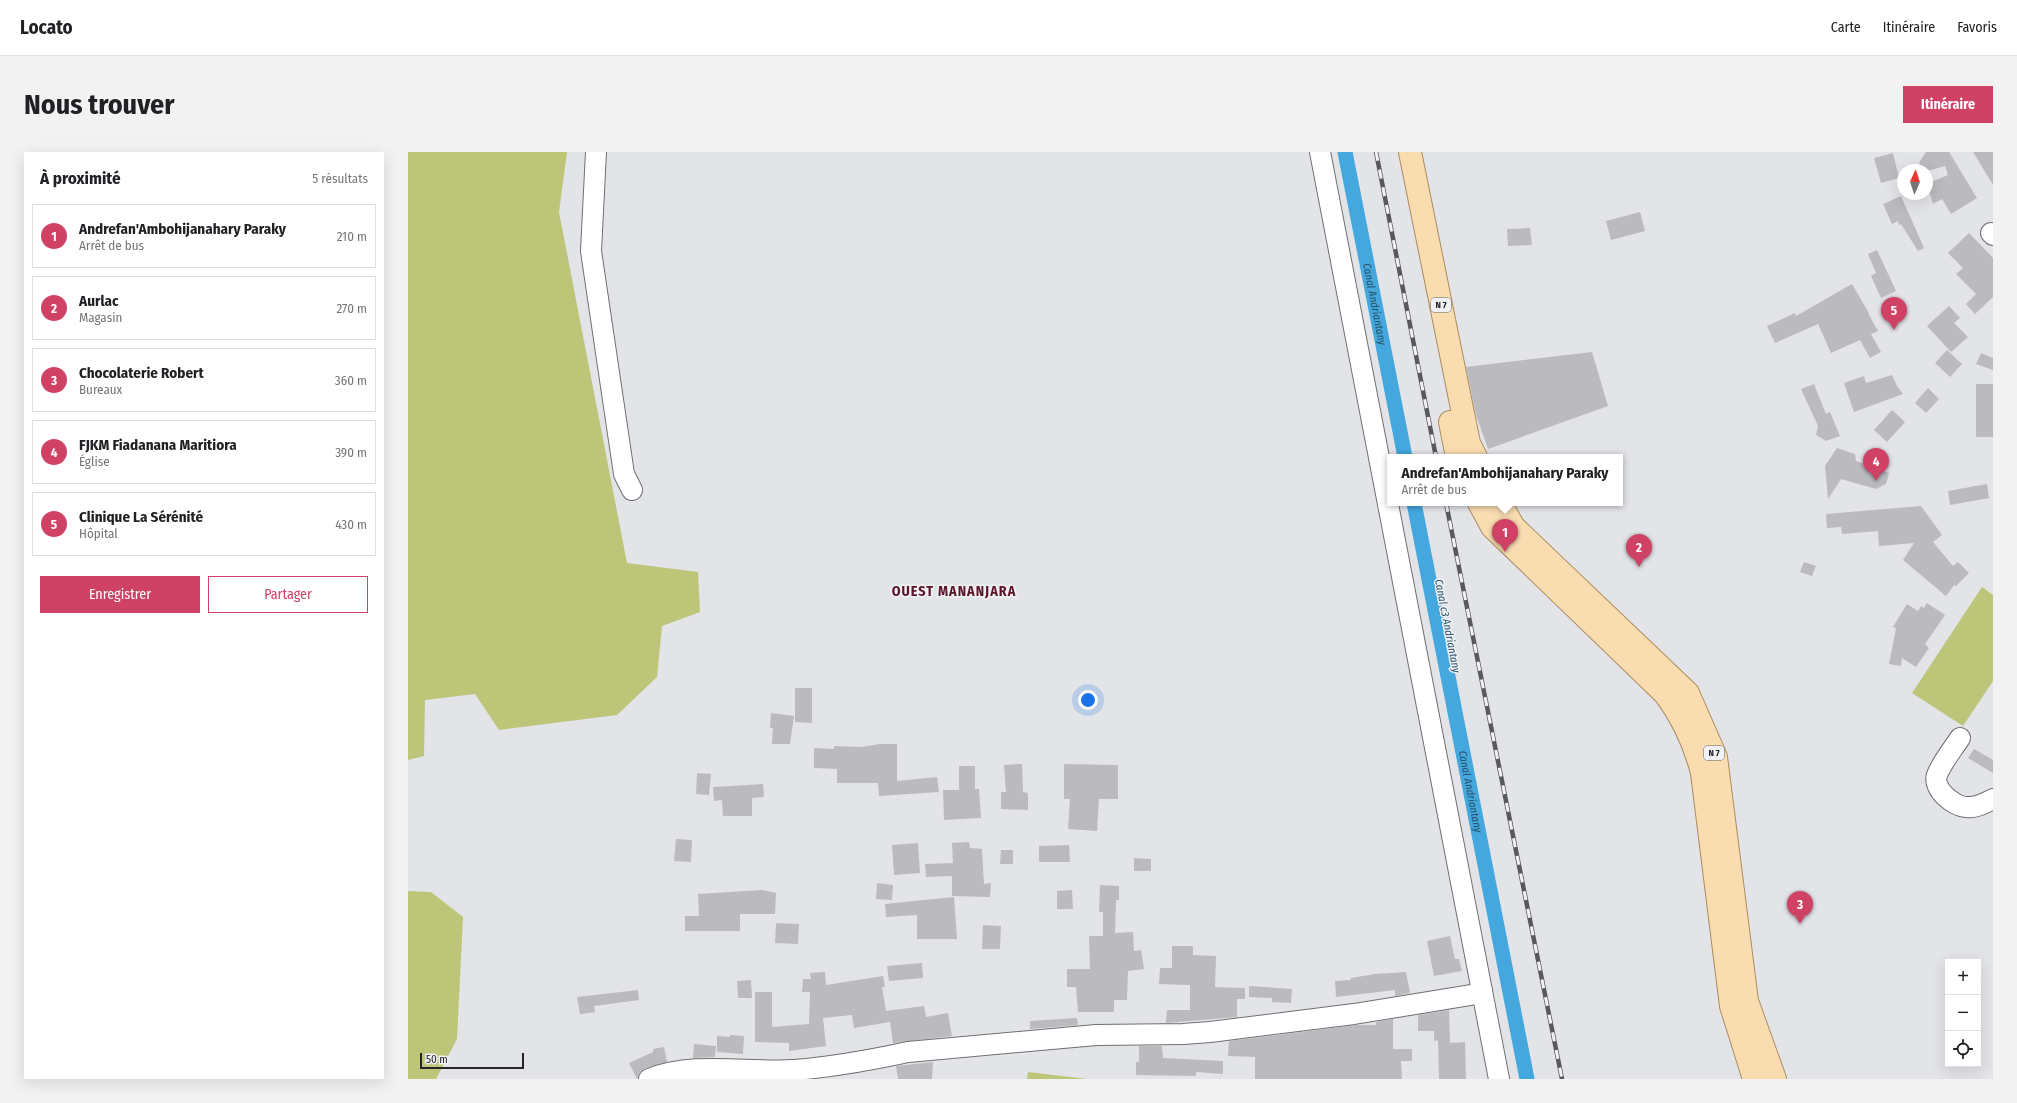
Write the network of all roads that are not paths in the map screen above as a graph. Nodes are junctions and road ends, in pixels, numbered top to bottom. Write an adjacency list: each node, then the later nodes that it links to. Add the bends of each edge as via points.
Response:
1 (596, 152): 7 (street, via 591,251 624,474)
2 (1320, 152): 8 (street)
3 (1396, 152): 5 (main road, N 7)
4 (1410, 152): 6 (main road, N 7, via 1469,443)
5 (1456, 454)
6 (1474, 454)
7 (632, 490)
8 (1387, 499)
9 (1388, 506): 14 (street)
10 (1482, 506): 17 (main road, N 7, via 1492,527 1665,694 1678,711 1702,774 1731,1006)
11 (1502, 506): 18 (main road, N 7, via 1514,527 1688,693 1716,757 1747,1001)
12 (1960, 738): 13 (street, via 1937,774 1938,788 1954,804 1960,806 1973,807)
13 (1993, 799)
14 (1482, 991): 15 (street, via 1477,994 1383,1009 1210,1032 1096,1035 908,1052 794,1070 703,1070 665,1073); 16 (street)
15 (650, 1079)
16 (1499, 1079)
17 (1754, 1079)
18 (1775, 1079)

